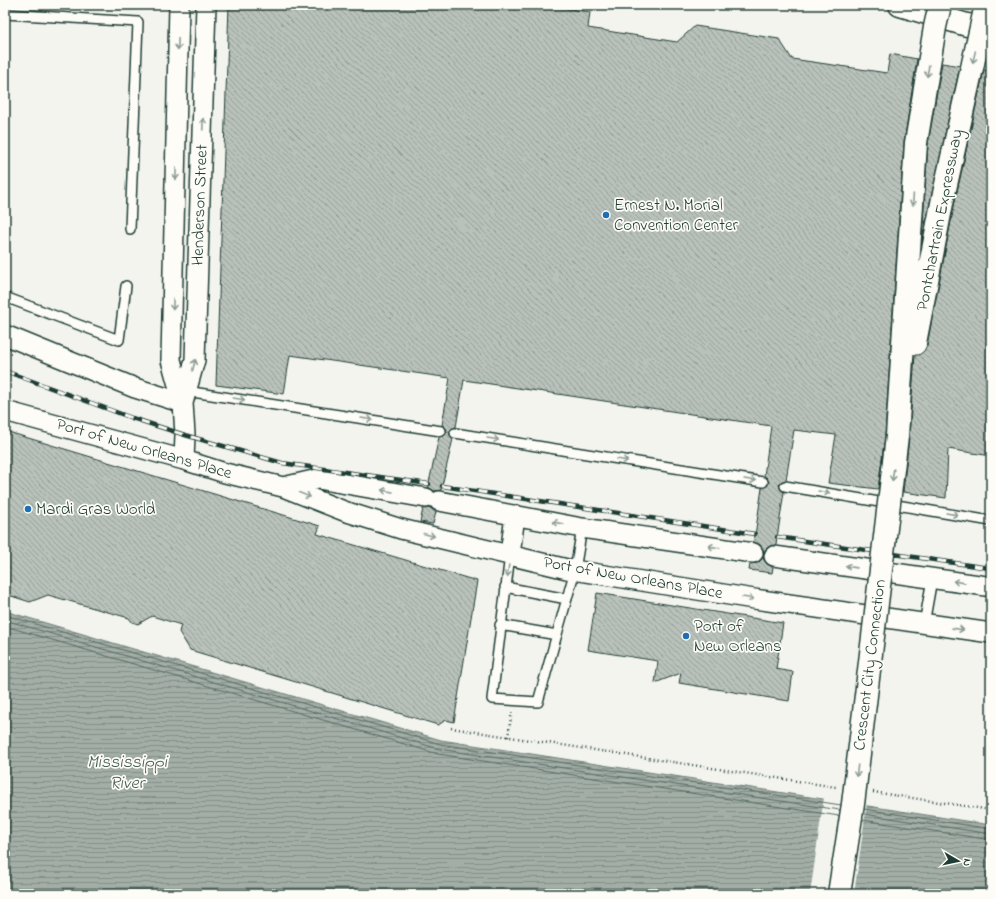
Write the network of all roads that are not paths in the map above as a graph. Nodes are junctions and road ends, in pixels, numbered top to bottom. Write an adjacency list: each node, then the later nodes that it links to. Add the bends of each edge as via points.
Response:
1 (179, 5): 9 (street, Henderson Street, one-way to 9)
2 (206, 5): 10 (street, Henderson Street, one-way to 2)
3 (900, 5): 7 (main road, via 967,25)
4 (940, 5): 18 (main road, one-way to 18, bridge, via 916,143)
5 (986, 5): 18 (main road, Pontchartrain Expressway, one-way to 18, bridge, via 943,198)
6 (5, 14): 8 (lane, via 138,22)
7 (991, 27)
8 (130, 230)
9 (174, 249): 10 (street); 14 (street, Henderson Street, one-way to 14, via 171,360)
10 (199, 249): 14 (street, Henderson Street, one-way to 10, via 195,360)
11 (126, 286): 12 (lane, via 119,340)
12 (5, 296)
13 (5, 335): 14 (street, via 135,388)
14 (184, 397): 16 (lane, one-way to 16); 19 (street, Henderson Street)
15 (5, 411): 19 (street, Port of New Orleans Place)
16 (441, 431)
17 (455, 433): 20 (lane, one-way to 20)
18 (898, 436): 38 (main road, Crescent City Connection, one-way to 38, bridge, via 853,804)
19 (184, 460): 22 (street, Port of New Orleans Place)
20 (763, 482)
21 (785, 486): 24 (lane, one-way to 24)
22 (283, 487): 23 (street, Port of New Orleans Place, one-way to 22, via 318,479); 27 (street, Port of New Orleans Place, one-way to 27, via 344,511 401,529)
23 (515, 515): 25 (street, Port of New Orleans Place, one-way to 23); 27 (street)
24 (991, 521)
25 (582, 528): 26 (street, Port of New Orleans Place, one-way to 25); 29 (lane)
26 (752, 553)
27 (510, 555): 29 (street, Port of New Orleans Place); 32 (lane, one-way to 32)
28 (774, 556): 30 (street, one-way to 28)
29 (575, 570): 33 (lane); 35 (street, Port of New Orleans Place, one-way to 35)
30 (932, 578): 31 (street, one-way to 30); 35 (lane)
31 (986, 586)
32 (506, 587): 33 (lane); 34 (lane)
33 (568, 598): 37 (lane)
34 (500, 624): 37 (lane); 37 (lane, via 492,699 538,702)
35 (924, 624): 36 (street, Port of New Orleans Place, one-way to 36)
36 (991, 633)
37 (557, 635)
38 (839, 894)

